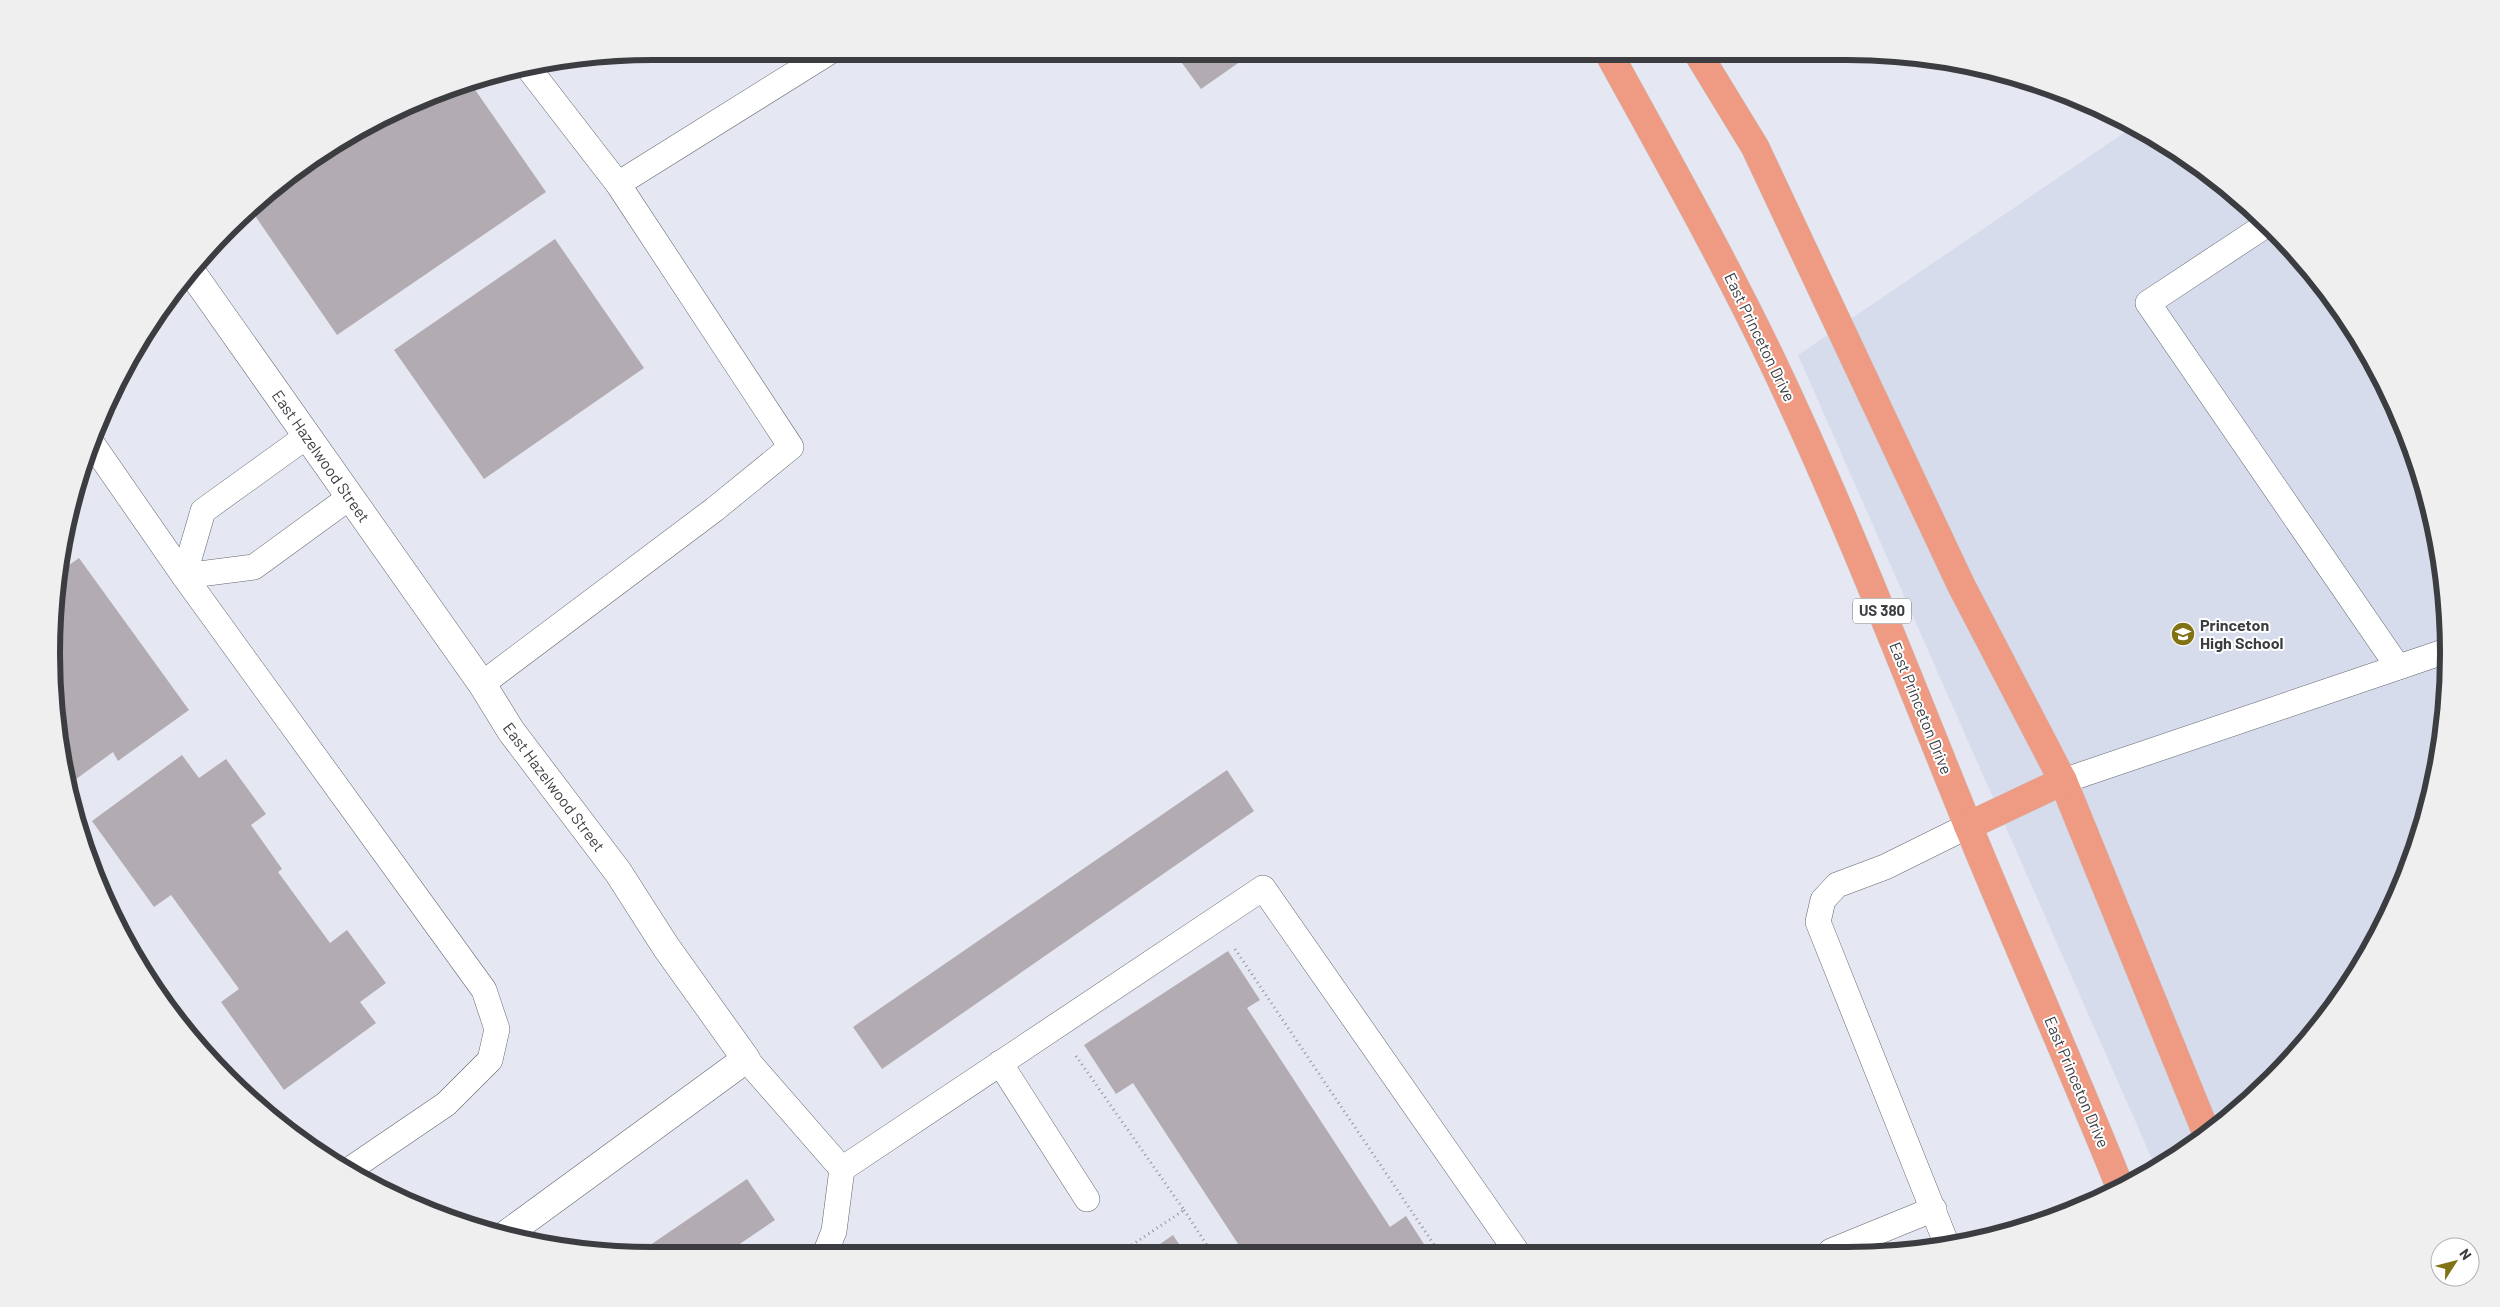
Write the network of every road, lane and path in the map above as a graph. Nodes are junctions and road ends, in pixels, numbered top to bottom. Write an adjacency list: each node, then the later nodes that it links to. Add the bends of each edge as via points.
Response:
1 (817, 60): 5 (lane)
2 (1612, 60): 16 (highway, East Princeton Drive / US 380, via 1702,220 1774,363 1829,482)
3 (1702, 60): 15 (highway, via 1755,147 1961,585)
4 (531, 73): 5 (lane)
5 (618, 184): 14 (lane, via 791,447)
6 (2260, 229): 13 (lane, via 2148,303)
7 (195, 277): 8 (street, East Hazelwood Street)
8 (307, 436): 10 (street, East Hazelwood Street); 11 (lane, via 203,511)
9 (96, 449): 11 (lane)
10 (350, 497): 11 (lane, via 254,567); 14 (street, East Hazelwood Street)
11 (184, 576): 22 (lane, via 484,990 497,1029 490,1060 446,1104)
12 (2440, 653): 13 (lane)
13 (2398, 667): 15 (lane)
14 (482, 684): 19 (street, East Hazelwood Street, via 511,731 618,872 666,947)
15 (2063, 781): 16 (highway); 21 (highway)
16 (1968, 826): 24 (highway, East Princeton Drive / US 380); 26 (lane, via 1885,867 1837,885 1823,900 1818,922)
17 (1213, 921): 18 (lane); 33 (path); 34 (lane, via 1263,888)
18 (1056, 1027): 20 (lane); 27 (path)
19 (746, 1059): 23 (lane); 28 (street)
20 (1000, 1063): 23 (lane); 25 (lane)
21 (2204, 1127)
22 (355, 1166)
23 (842, 1168): 30 (lane, via 834,1231)
24 (2118, 1181)
25 (1087, 1199)
26 (1934, 1209): 29 (lane); 35 (lane)
27 (1184, 1210): 31 (path); 32 (path)
28 (512, 1230)
29 (1944, 1239)
30 (828, 1247)
31 (1129, 1247)
32 (1208, 1247)
33 (1436, 1247)
34 (1514, 1247)
35 (1841, 1247)

